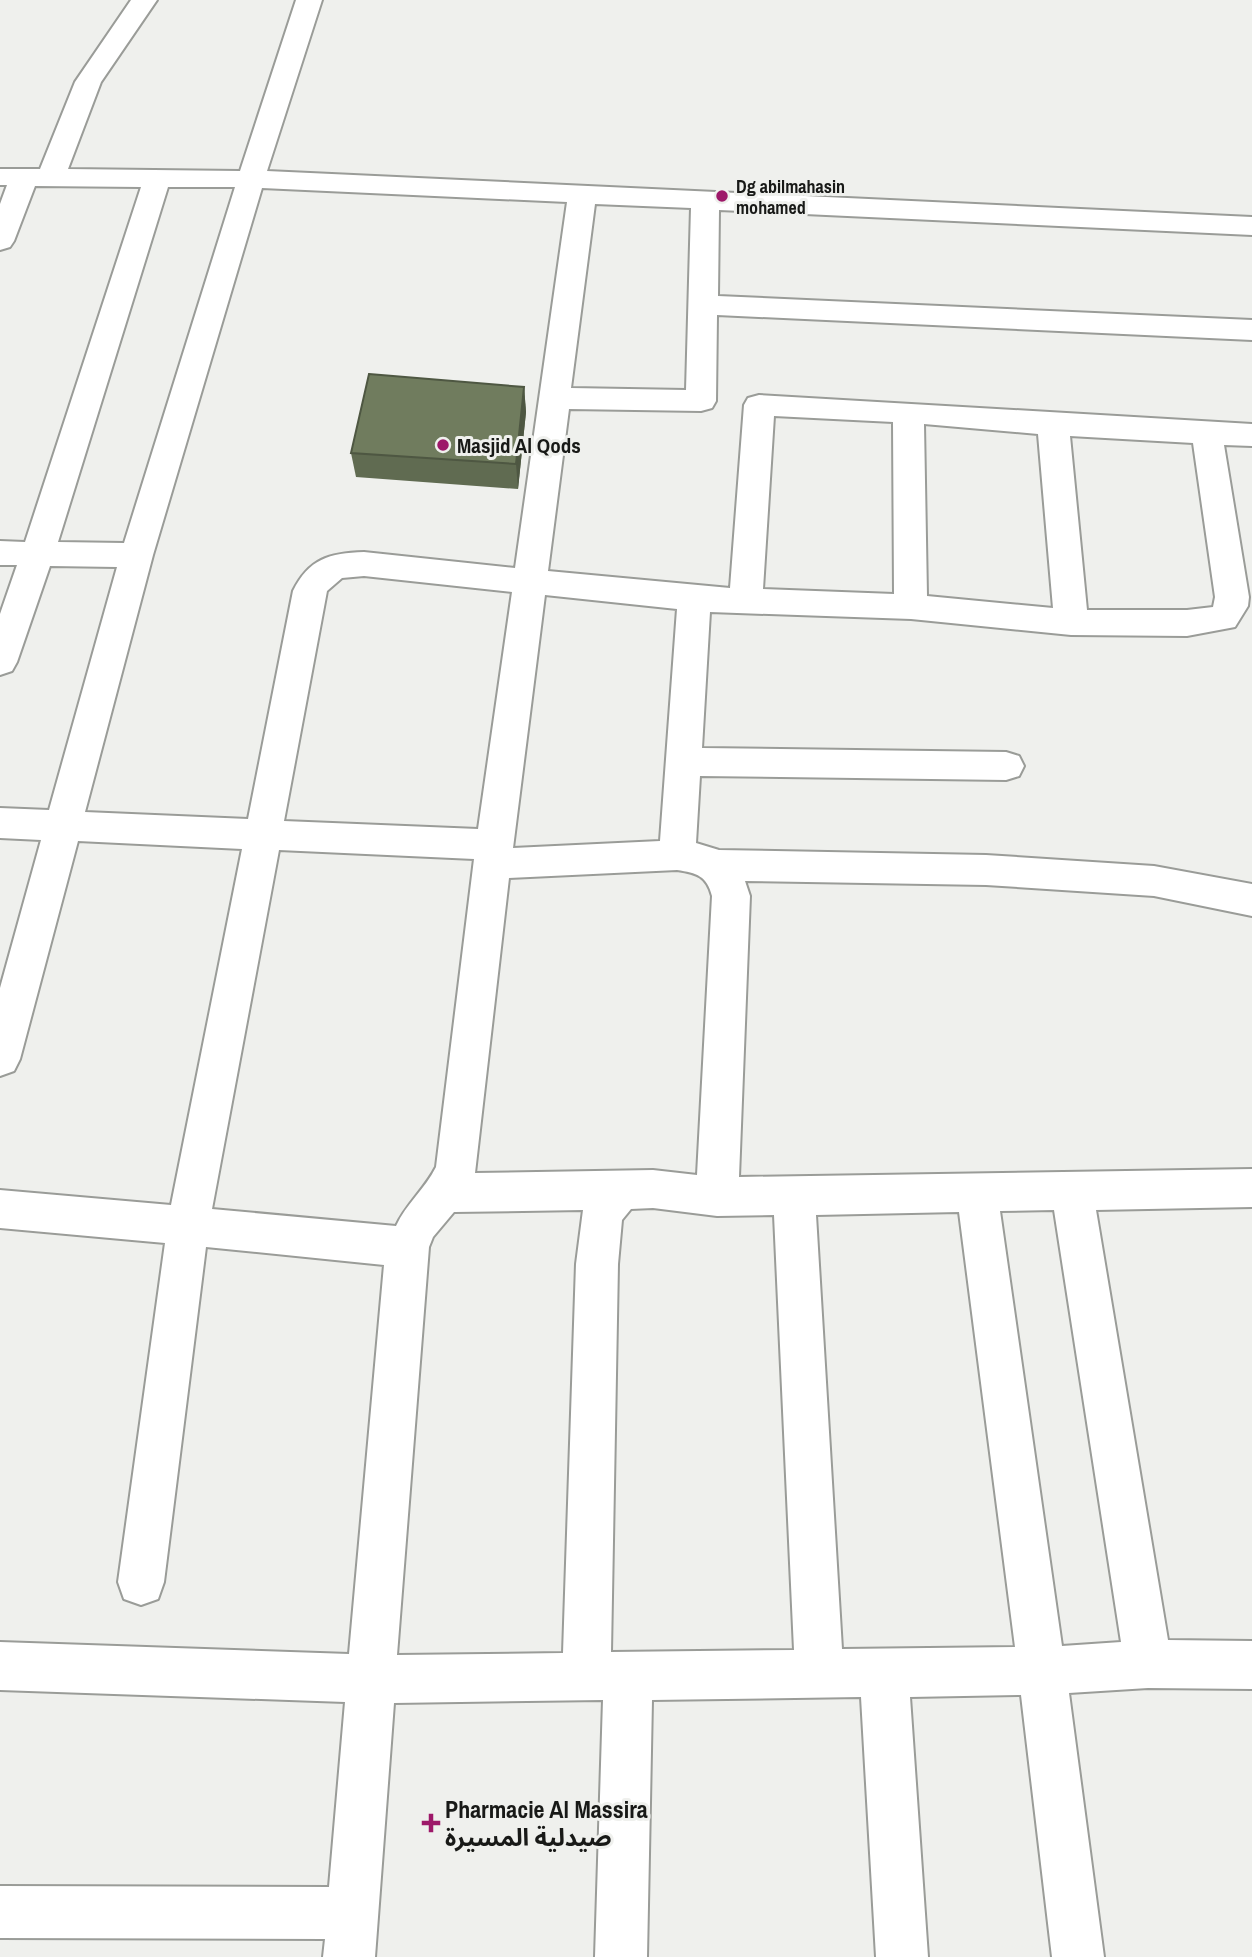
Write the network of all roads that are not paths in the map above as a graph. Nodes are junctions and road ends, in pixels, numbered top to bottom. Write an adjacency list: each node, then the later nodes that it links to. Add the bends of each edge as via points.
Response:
1 (144, 0): 4 (street, via 88,82)
2 (309, 0): 6 (street)
3 (12, 177): 4 (street); 10 (street)
4 (51, 177): 5 (street)
5 (157, 178): 6 (street); 20 (street)
6 (251, 179): 7 (street); 21 (street)
7 (582, 195): 8 (street); 13 (street)
8 (705, 201): 9 (street); 11 (street)
9 (1252, 226)
10 (0, 241)
11 (703, 305): 12 (street); 14 (street)
12 (1252, 330)
13 (556, 398): 14 (street); 22 (street)
14 (730, 403): 15 (street); 24 (street)
15 (908, 412): 16 (street); 25 (street)
16 (1053, 425): 17 (street); 26 (street)
17 (1207, 433): 18 (street); 26 (street, via 1232,597 1228,612 1223,618 1202,622)
18 (1252, 435)
19 (0, 553): 20 (street)
20 (38, 553): 21 (street); 27 (street)
21 (137, 555): 31 (street)
22 (531, 582): 23 (street); 32 (street, via 364,564 346,564 315,577); 33 (street)
23 (694, 599): 24 (street); 28 (street)
24 (746, 601): 25 (street)
25 (911, 607): 26 (street)
26 (1071, 622)
27 (0, 662)
28 (684, 761): 29 (street); 34 (street)
29 (1006, 765)
30 (0, 823): 31 (street)
31 (63, 826): 32 (street); 37 (street)
32 (264, 835): 33 (street); 46 (street)
33 (494, 854): 34 (street); 40 (street, via 456,1169)
34 (677, 855): 35 (street)
35 (717, 866): 36 (street, via 986,870 1141,880); 44 (street, via 727,881 731,906)
36 (1252, 900)
37 (0, 1059)
38 (620, 1190): 40 (street); 44 (street); 55 (street, via 602,1214 599,1228)
39 (1072, 1191): 41 (street); 42 (street); 49 (street)
40 (444, 1193): 47 (street, via 418,1224)
41 (977, 1193): 43 (street); 51 (street)
42 (1251, 1194)
43 (794, 1196): 44 (street); 53 (street)
44 (717, 1197)
45 (0, 1209): 46 (street)
46 (188, 1226): 47 (street); 48 (street)
47 (408, 1247): 56 (street)
48 (141, 1582)
49 (1148, 1664): 51 (street); 54 (street)
50 (0, 1666): 56 (street)
51 (1042, 1671): 52 (street); 61 (street)
52 (884, 1672): 53 (street); 60 (street)
53 (819, 1673): 55 (street)
54 (1249, 1675)
55 (607, 1676): 56 (street); 59 (street)
56 (373, 1679): 58 (street)
57 (0, 1912): 58 (street)
58 (351, 1935)
59 (621, 1957)
60 (902, 1957)
61 (1077, 1957)

